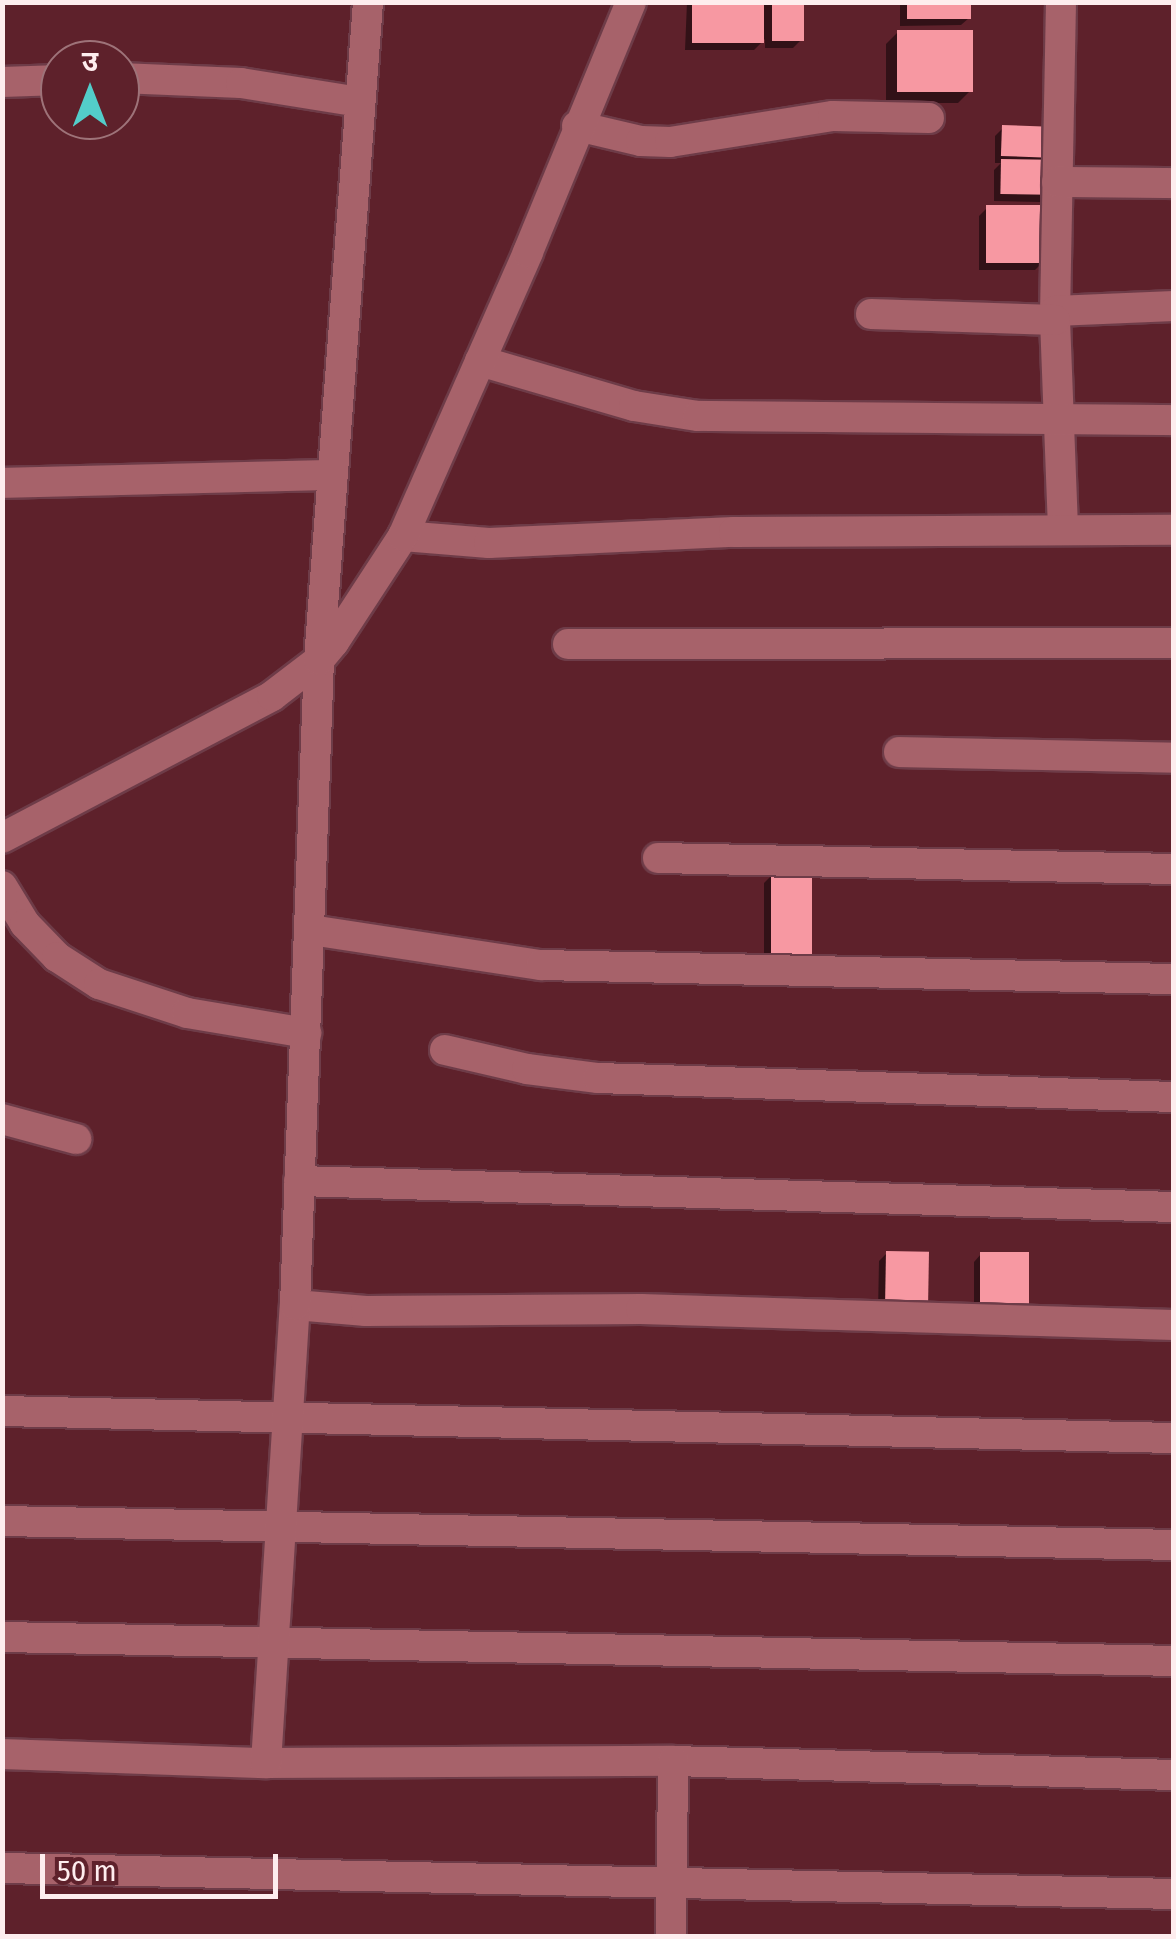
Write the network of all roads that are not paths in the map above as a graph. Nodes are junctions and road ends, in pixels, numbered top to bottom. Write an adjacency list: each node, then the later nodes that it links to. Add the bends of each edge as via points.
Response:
1 (368, 2): 7 (street)
2 (632, 2): 9 (street)
3 (1061, 2): 10 (street)
4 (140, 79): 7 (street, via 241,82)
5 (40, 81): 6 (street)
6 (2, 82)
7 (359, 102): 18 (street)
8 (928, 118): 9 (street, via 833,116 670,142)
9 (578, 126): 15 (street)
10 (1057, 182): 11 (street); 14 (street)
11 (1174, 184)
12 (1174, 306): 14 (street)
13 (871, 314): 14 (street)
14 (1054, 316): 16 (street)
15 (480, 362): 16 (street, via 634,406 698,416); 22 (street)
16 (1060, 420): 17 (street); 20 (street)
17 (1174, 420)
18 (332, 475): 19 (street); 25 (street)
19 (2, 483)
20 (1064, 528): 21 (street); 22 (street, via 734,532 489,544)
21 (1174, 530)
22 (403, 536): 25 (street)
23 (568, 644): 24 (street)
24 (1174, 644)
25 (320, 660): 28 (street, via 237,716); 32 (street)
26 (899, 752): 27 (street)
27 (1174, 758)
28 (2, 838)
29 (658, 858): 30 (street)
30 (1174, 869)
31 (2, 886): 34 (street, via 25,924 99,984 187,1013)
32 (311, 930): 33 (street, via 542,965); 34 (street)
33 (1174, 979)
34 (306, 1033): 39 (street)
35 (445, 1050): 36 (street, via 598,1078)
36 (1174, 1097)
37 (2, 1119): 38 (street)
38 (76, 1139)
39 (299, 1182): 40 (street); 41 (street)
40 (1174, 1207)
41 (295, 1305): 42 (street); 44 (street)
42 (1174, 1325)
43 (2, 1411): 44 (street)
44 (286, 1418): 45 (street); 47 (street)
45 (1174, 1438)
46 (2, 1522): 47 (street)
47 (281, 1527): 48 (street); 50 (street)
48 (1174, 1545)
49 (2, 1637): 50 (street)
50 (272, 1642): 51 (street); 54 (street)
51 (1174, 1661)
52 (2, 1754): 54 (street)
53 (672, 1761): 54 (street); 55 (street); 57 (street)
54 (266, 1763)
55 (1174, 1775)
56 (2, 1868): 57 (street)
57 (672, 1883): 58 (street); 59 (street)
58 (1174, 1894)
59 (671, 1936)

